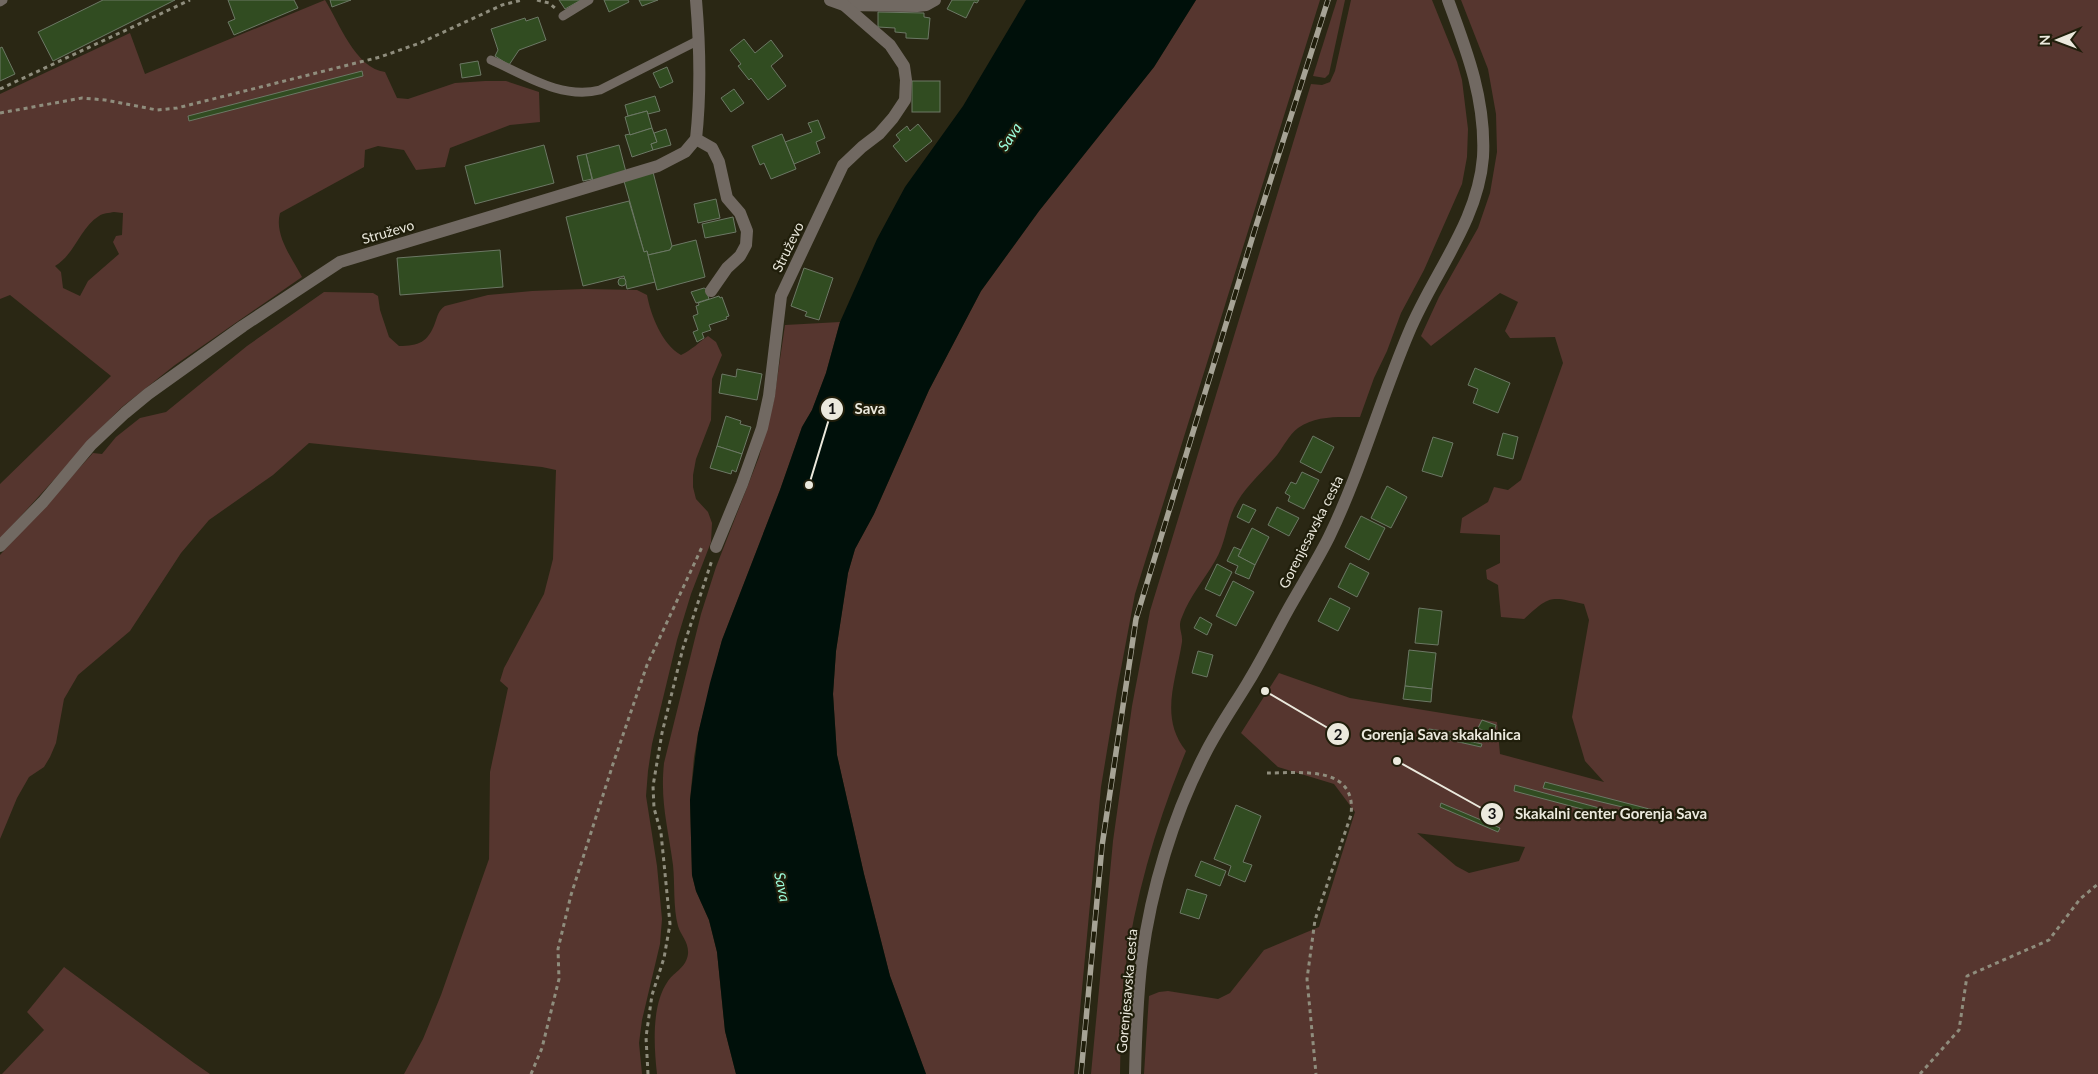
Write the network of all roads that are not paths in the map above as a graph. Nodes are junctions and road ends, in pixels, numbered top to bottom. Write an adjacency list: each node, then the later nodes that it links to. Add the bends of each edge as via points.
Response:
1 (3, 0): 7 (lane)
2 (589, 0): 9 (lane)
3 (696, 0): 10 (street)
4 (830, 0): 8 (street, Struževo)
5 (935, 0): 8 (street, Struževo, via 917,6)
6 (1448, 0): 16 (street, Gorenjesavska cesta, via 1475,76 1483,120 1483,159 1476,193 1464,227 1417,313 1360,468 1328,538 1206,753 1178,817 1151,906 1142,958 1136,1015)
7 (0, 2)
8 (844, 6): 15 (street, Struževo, via 890,45 904,66 905,100 879,134 843,166 781,296 762,428)
9 (563, 16)
10 (699, 40): 11 (lane, via 588,93 572,93 551,87); 12 (street)
11 (491, 60)
12 (696, 139): 13 (street, via 712,148 719,162 727,198 740,213 747,231 746,245 740,256); 14 (street, Struževo, via 685,152 658,166 340,262 243,326 125,413)
13 (711, 291)
14 (0, 546)
15 (716, 547)
16 (1135, 1074)

